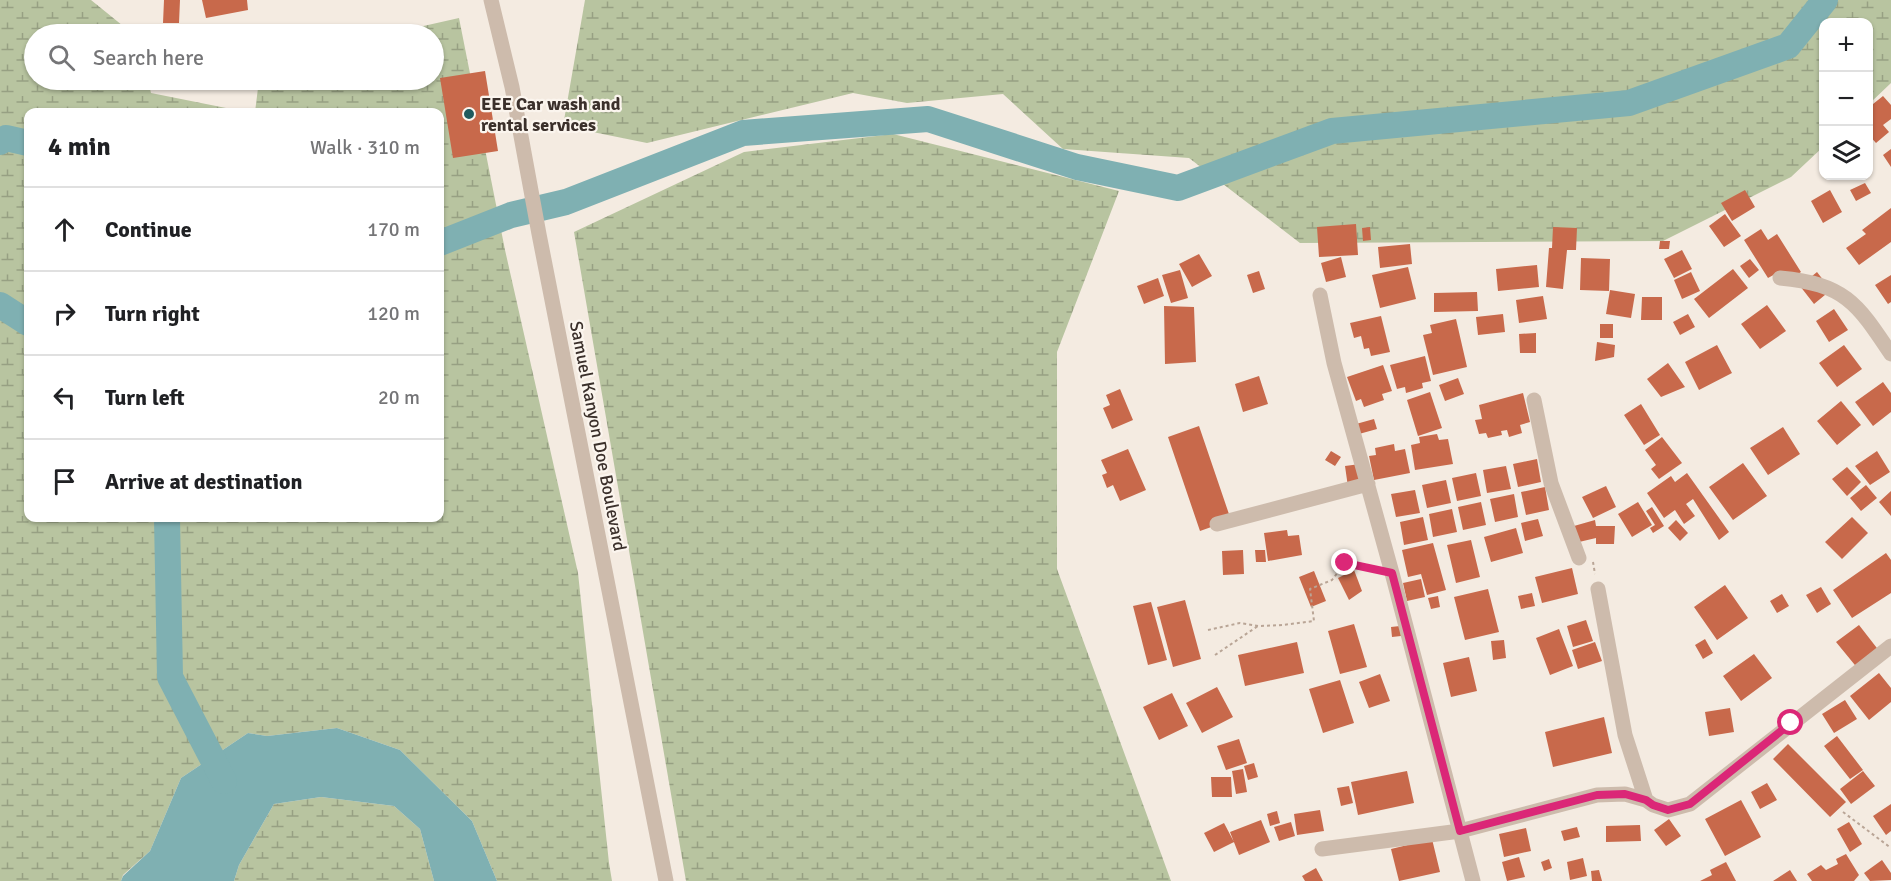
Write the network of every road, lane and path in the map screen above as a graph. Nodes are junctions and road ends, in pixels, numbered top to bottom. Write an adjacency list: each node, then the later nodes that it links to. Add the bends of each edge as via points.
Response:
1 (491, 0): 20 (street, Samuel Kanyon Doe Boulevard, via 512,87)
2 (1780, 278): 4 (street, via 1823,285 1856,304)
3 (1320, 295): 6 (street, via 1334,363)
4 (1891, 354)
5 (1534, 400): 8 (street, via 1551,483)
6 (1368, 484): 7 (street); 9 (street)
7 (1217, 524)
8 (1585, 557): 10 (path)
9 (1392, 573): 11 (path, via 1345,563 1332,580 1310,589 1314,621); 17 (street)
10 (1598, 589): 15 (street, via 1625,735)
11 (1258, 626): 12 (path, via 1240,623); 14 (path)
12 (1208, 630)
13 (1891, 646): 15 (street, via 1690,804 1668,810)
14 (1215, 655)
15 (1646, 800): 17 (street, via 1625,794 1597,795)
16 (1843, 812): 18 (path)
17 (1460, 831): 19 (street); 21 (street)
18 (1891, 848)
19 (1322, 849)
20 (666, 881)
21 (1473, 881)

